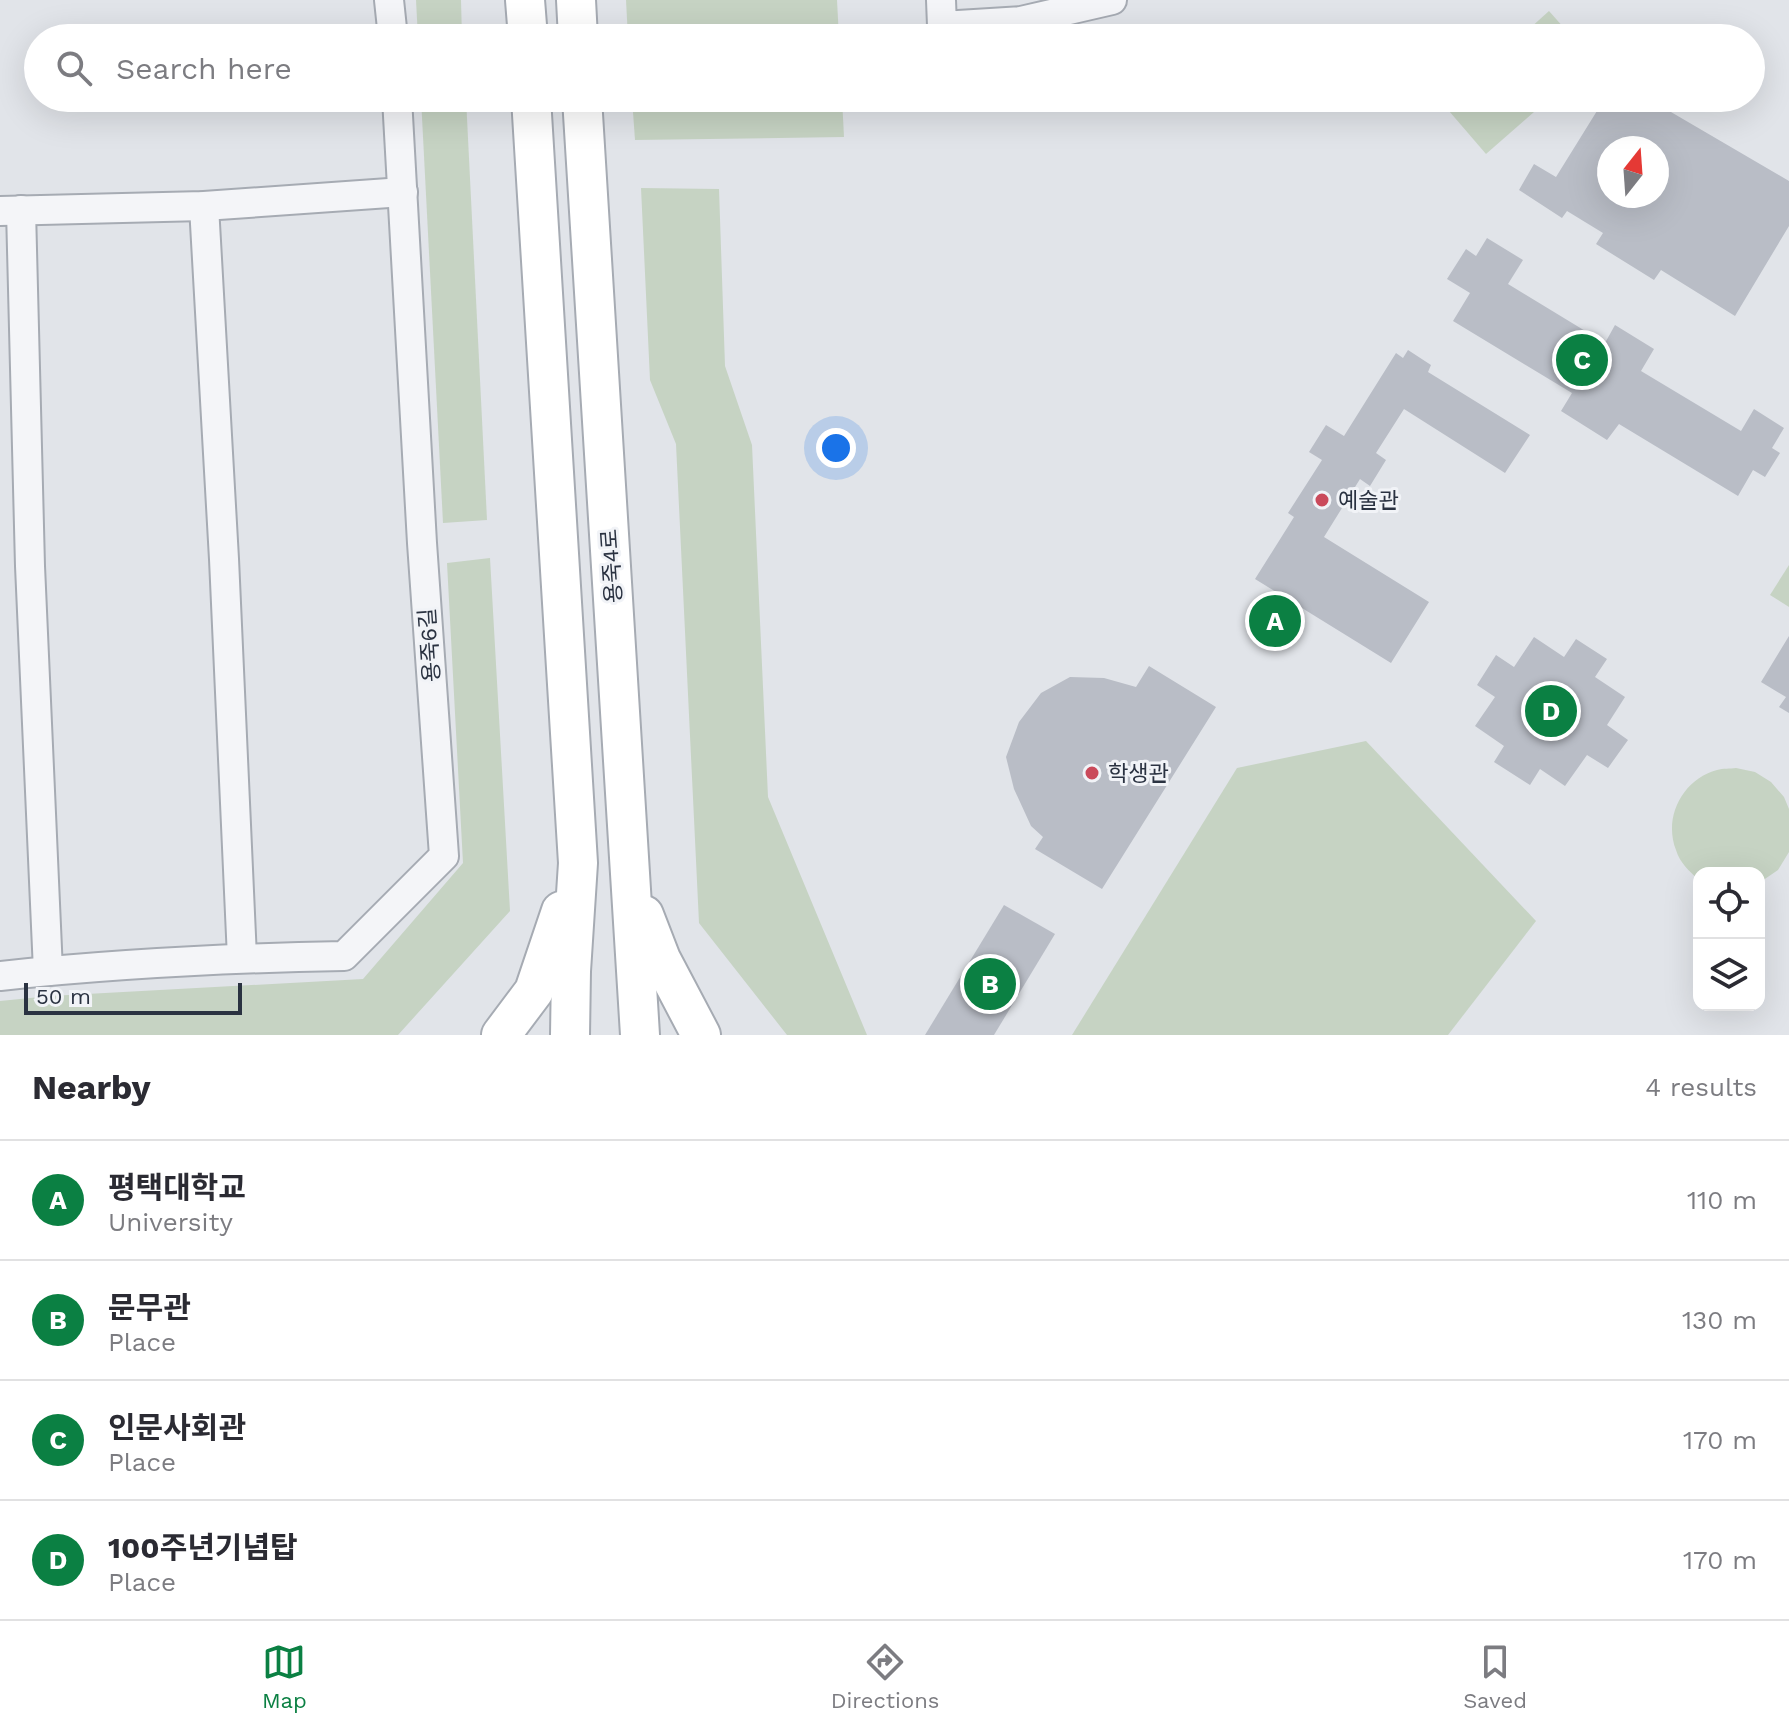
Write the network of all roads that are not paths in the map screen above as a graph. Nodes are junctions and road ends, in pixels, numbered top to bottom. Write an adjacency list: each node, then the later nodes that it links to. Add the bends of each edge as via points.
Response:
1 (389, 0): 6 (street)
2 (525, 0): 7 (main road)
3 (576, 0): 8 (main road)
4 (941, 0): 9 (street)
5 (1112, 0): 10 (street, via 1021,21)
6 (392, 24)
7 (527, 24)
8 (577, 24)
9 (942, 24)
10 (974, 24)
11 (398, 112): 14 (street, 용죽6길)
12 (532, 112): 17 (main road)
13 (583, 112): 18 (main road, 용죽4로)
14 (403, 192): 15 (street); 19 (street, 용죽6길, via 444,856 344,956)
15 (204, 206): 16 (street); 19 (street)
16 (10, 211): 20 (street)
17 (578, 863): 22 (main road, via 534,991); 23 (main road)
18 (631, 881): 24 (main road, 용죽4로); 25 (main road, via 661,959)
19 (242, 958): 20 (street, 용죽6길)
20 (48, 971): 21 (street, 용죽6길)
21 (0, 976)
22 (501, 1035)
23 (570, 1035)
24 (640, 1035)
25 (701, 1035)

